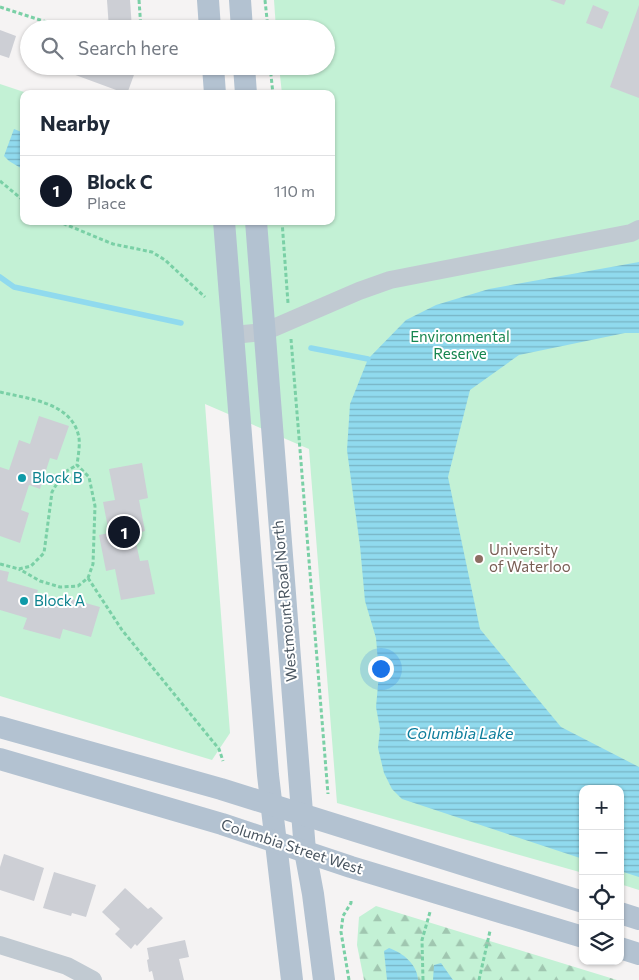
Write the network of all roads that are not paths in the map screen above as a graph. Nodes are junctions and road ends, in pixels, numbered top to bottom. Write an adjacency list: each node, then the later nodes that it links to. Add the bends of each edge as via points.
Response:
1 (208, 0): 3 (main road)
2 (240, 0): 4 (main road)
3 (209, 20)
4 (241, 20)
5 (214, 75): 7 (main road)
6 (245, 75): 8 (main road)
7 (215, 90)
8 (246, 90)
9 (224, 225): 13 (main road, Westmount Road North)
10 (256, 225): 12 (main road, Westmount Road North)
11 (639, 229): 12 (street, via 390,280)
12 (264, 332): 13 (street); 17 (main road, Westmount Road North)
13 (233, 335): 16 (main road, Westmount Road North)
14 (0, 727): 16 (main road)
15 (0, 759): 18 (main road, Columbia Street West)
16 (272, 806): 17 (main road); 18 (main road, Westmount Road North)
17 (302, 814): 19 (main road, Westmount Road North); 20 (main road)
18 (276, 841): 19 (main road, Columbia Street West); 28 (main road, Westmount Road North)
19 (305, 851): 23 (main road, Columbia Street West); 29 (main road, Westmount Road North)
20 (579, 901)
21 (624, 914): 22 (main road)
22 (639, 919)
23 (579, 936)
24 (0, 945): 27 (street, via 67,966)
25 (624, 949): 26 (main road)
26 (639, 954)
27 (93, 980)
28 (292, 980)
29 (324, 980)

